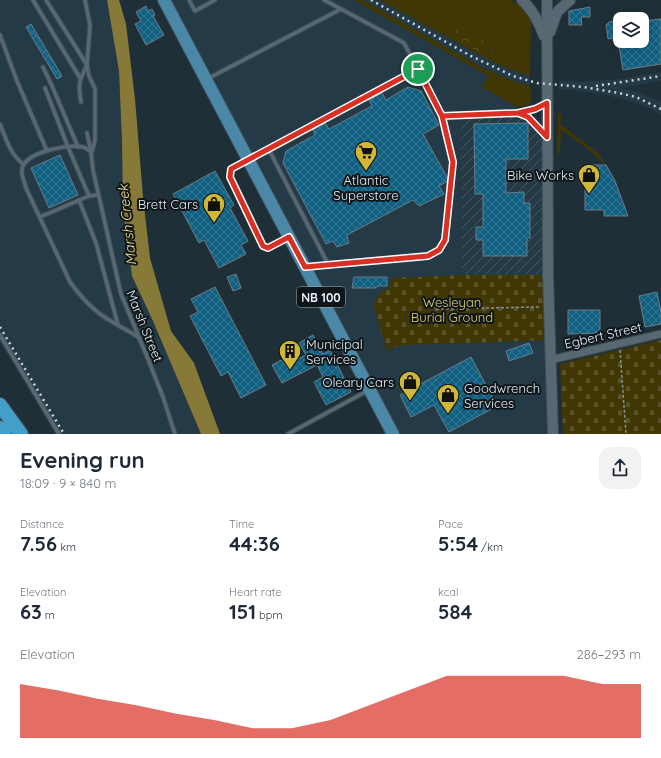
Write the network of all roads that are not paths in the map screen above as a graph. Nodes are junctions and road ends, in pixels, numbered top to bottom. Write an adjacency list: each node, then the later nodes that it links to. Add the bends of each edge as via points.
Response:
1 (33, 0): 17 (lane)
2 (46, 0): 14 (lane)
3 (85, 0): 14 (lane, via 90,25)
4 (164, 0): 18 (main road, NB 100)
5 (189, 0): 6 (lane, via 195,12)
6 (215, 0)
7 (324, 0): 11 (lane)
8 (522, 0): 13 (main road, via 537,18)
9 (546, 0): 13 (main road)
10 (570, 0): 13 (main road, via 557,12)
11 (341, 9): 16 (lane, via 404,43); 18 (lane)
12 (0, 35): 30 (lane)
13 (547, 45): 21 (main road)
14 (87, 64): 17 (lane); 31 (lane, via 95,89 96,140)
15 (43, 67): 27 (lane)
16 (418, 69): 23 (lane); 29 (lane)
17 (80, 78): 20 (lane, via 78,87)
18 (206, 80): 32 (main road, NB 100)
19 (45, 88): 28 (lane)
20 (81, 102)
21 (547, 103): 22 (lane); 26 (main road)
22 (518, 113): 23 (lane); 26 (lane, via 528,117)
23 (442, 116): 39 (lane, via 453,162 445,240 439,250 428,256)
24 (0, 124): 33 (lane, via 8,147)
25 (87, 133): 31 (lane, Marsh Street)
26 (547, 137): 45 (main road)
27 (78, 146): 28 (lane); 31 (lane, via 85,147)
28 (68, 147): 30 (lane); 35 (lane)
29 (269, 150): 32 (lane); 39 (lane)
30 (47, 151): 33 (lane)
31 (91, 152): 34 (lane, Marsh Street)
32 (249, 160): 38 (main road, NB 100); 38 (lane, via 231,169 230,177 263,246 268,248)
33 (23, 164): 37 (lane, via 22,174)
34 (98, 195): 35 (lane); 44 (lane, Marsh Street, via 121,294)
35 (89, 196): 36 (lane)
36 (79, 200): 37 (lane); 41 (lane, via 96,243)
37 (40, 217): 41 (lane, via 70,282 79,295 95,310)
38 (289, 237): 40 (main road, NB 100)
39 (328, 264): 40 (lane)
40 (305, 267): 46 (main road, NB 100)
41 (118, 325): 44 (lane)
42 (661, 334): 45 (street, Egbert Street)
43 (0, 335): 51 (lane)
44 (139, 338): 52 (lane, Marsh Street)
45 (550, 360): 55 (main road)
46 (370, 389): 53 (lane); 54 (main road, NB 100)
47 (0, 405): 50 (highway)
48 (0, 428): 49 (highway)
49 (4, 434)
50 (21, 434)
51 (59, 434)
52 (175, 434)
53 (288, 434)
54 (393, 434)
55 (553, 434)

